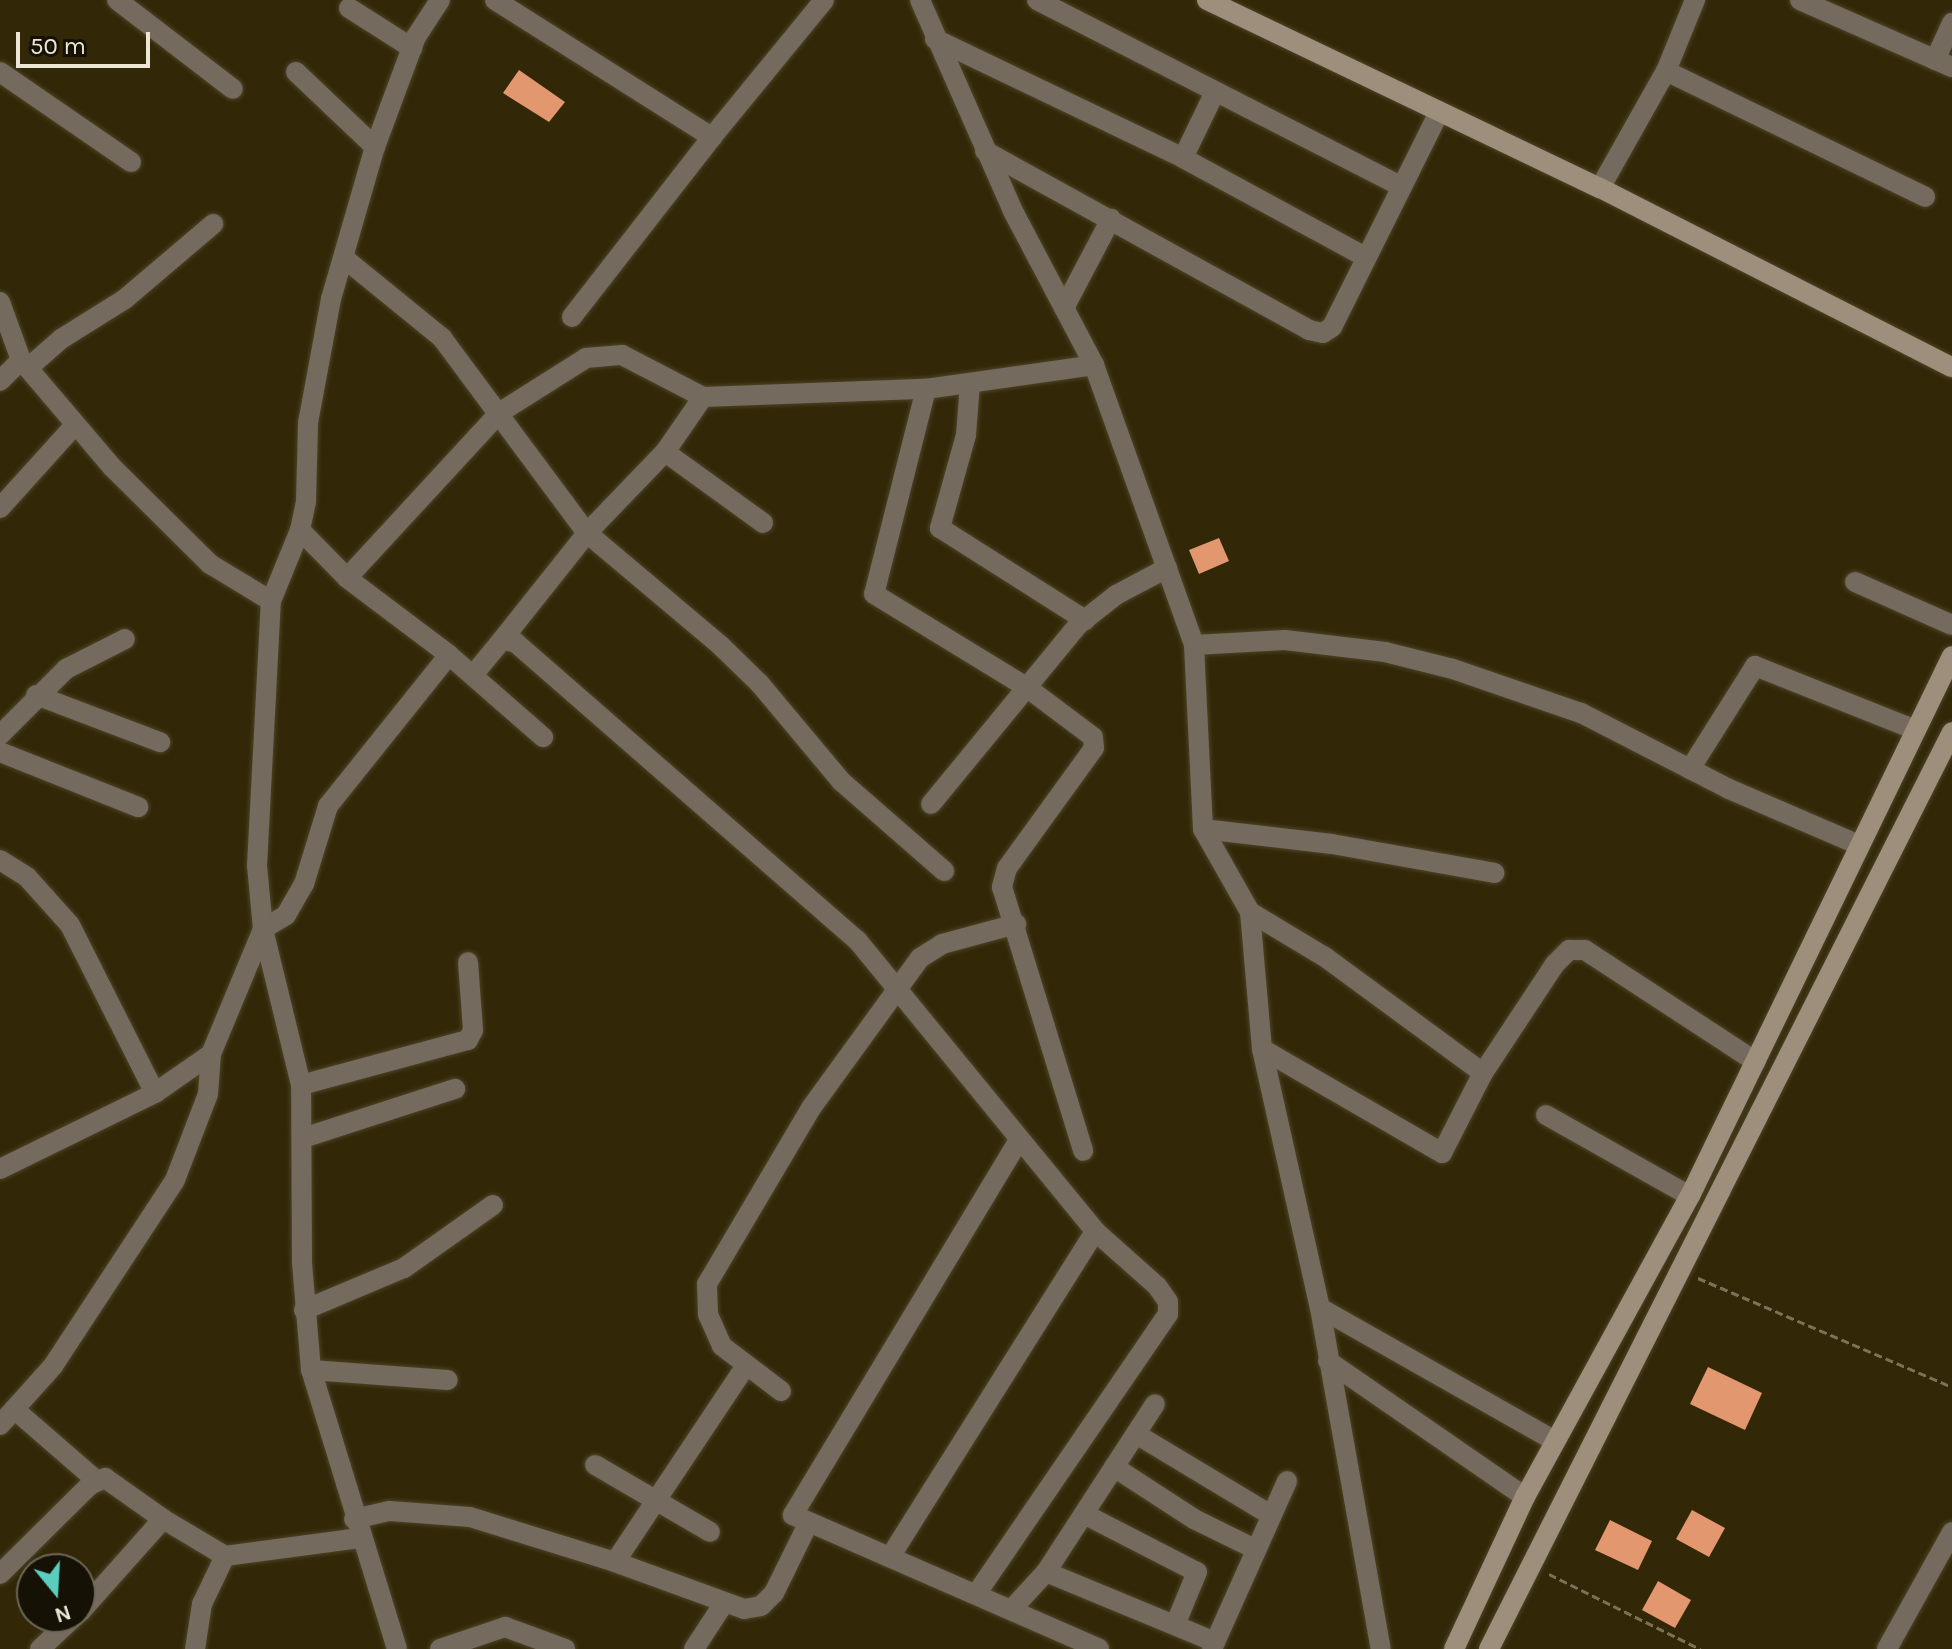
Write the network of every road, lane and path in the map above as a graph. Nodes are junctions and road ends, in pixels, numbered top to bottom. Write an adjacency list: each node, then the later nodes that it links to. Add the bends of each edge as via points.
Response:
1 (117, 0): 18 (street)
2 (440, 0): 13 (street)
3 (495, 0): 21 (street)
4 (824, 0): 21 (street)
5 (920, 0): 12 (street)
6 (1037, 0): 19 (street)
7 (1207, 0): 20 (main road)
8 (1695, 0): 15 (street)
9 (1800, 0): 14 (street)
10 (349, 8): 13 (street)
11 (1952, 23): 14 (street)
12 (935, 39): 23 (street); 24 (street)
13 (412, 48): 22 (street)
14 (1943, 63)
15 (1666, 71): 27 (street); 28 (street)
16 (0, 72): 25 (street)
17 (296, 72): 22 (street)
18 (233, 89)
19 (1214, 94): 24 (street); 26 (street)
20 (1439, 112): 26 (street); 27 (main road)
21 (712, 137): 35 (street)
22 (375, 147): 32 (street)
23 (985, 151): 29 (street); 34 (street)
24 (1183, 158): 31 (street)
25 (131, 162)
26 (1400, 186): 31 (street)
27 (1600, 188): 38 (main road)
28 (1925, 197)
29 (1111, 219): 31 (street, via 1323,333 1332,327); 34 (street)
30 (213, 224): 36 (street, via 125,299)
31 (1365, 257)
32 (344, 258): 43 (street, via 442,338); 48 (street, via 308,423 310,466)
33 (0, 302): 36 (street)
34 (1064, 308): 37 (street)
35 (572, 317)
36 (25, 364): 39 (street); 44 (street)
37 (1094, 365): 40 (street); 50 (street)
38 (1952, 367)
39 (0, 381)
40 (970, 384): 41 (street); 54 (street, via 966,435 940,528)
41 (926, 389): 42 (street); 62 (street, via 874,594)
42 (703, 397): 43 (street, via 622,355 586,358); 45 (street)
43 (499, 413): 49 (street); 51 (street)
44 (75, 425): 46 (street); 53 (street, via 210,564)
45 (665, 452): 47 (street); 49 (street)
46 (0, 508)
47 (763, 523)
48 (300, 530): 51 (street); 53 (street)
49 (587, 533): 57 (street); 76 (street, via 720,645 841,781)
50 (1167, 568): 54 (street, via 1116,595); 58 (street)
51 (347, 578): 59 (street)
52 (1855, 582): 55 (street)
53 (271, 601): 80 (street, via 257,866)
54 (1085, 620): 62 (street)
55 (1952, 625)
56 (125, 639): 63 (street, via 91,652)
57 (502, 640): 61 (street); 82 (street, via 515,642 857,940)
58 (1194, 645): 70 (street, via 1285,640 1385,652 1453,669 1581,713); 73 (street)
59 (449, 655): 61 (street); 80 (street, via 344,782 328,806 304,884 286,915)
60 (1952, 656): 64 (main road)
61 (473, 675): 67 (street)
62 (1025, 686): 71 (street); 79 (street, via 1087,730 1094,748 1002,876)
63 (36, 695): 66 (street); 68 (street)
64 (1916, 730): 70 (street, via 1755,666); 74 (main road)
65 (1952, 732): 98 (main road)
66 (0, 735)
67 (543, 737)
68 (160, 742)
69 (0, 752): 72 (street)
70 (1690, 769): 74 (street)
71 (931, 804)
72 (138, 807)
73 (1203, 829): 77 (street, via 1332,844); 78 (street)
74 (1859, 845): 85 (main road)
75 (0, 860): 89 (street, via 27,877 70,925)
76 (944, 871)
77 (1494, 873)
78 (1250, 912): 83 (street); 86 (street, via 1325,957)
79 (1016, 924): 82 (street, via 929,950); 93 (street)
80 (263, 929): 84 (street); 87 (street)
81 (468, 962): 87 (street, via 473,1030 468,1040)
82 (899, 987): 92 (street); 102 (street, via 811,1108 707,1284 713,1328 722,1346)
83 (1262, 1049): 86 (street, via 1442,1153); 99 (street)
84 (211, 1054): 89 (street); 108 (street, via 208,1094 175,1180 53,1366)
85 (1756, 1062): 86 (street, via 1585,950 1569,950); 95 (main road)
86 (1483, 1073)
87 (301, 1085): 91 (street)
88 (455, 1089): 91 (street)
89 (155, 1093): 94 (street)
90 (1546, 1115): 95 (street)
91 (303, 1138): 100 (street)
92 (1019, 1140): 97 (street); 120 (street, via 793,1515)
93 (1083, 1151)
94 (0, 1169)
95 (1690, 1196): 110 (main road)
96 (493, 1205): 100 (street, via 404,1268)
97 (1095, 1231): 126 (street); 131 (street, via 1157,1286 1168,1302 1168,1314)
98 (1680, 1270): 105 (path); 128 (main road)
99 (1320, 1308): 101 (street); 110 (street)
100 (304, 1310): 103 (street)
101 (1328, 1361): 115 (street); 145 (street)
102 (745, 1367): 106 (street); 116 (street)
103 (311, 1370): 104 (street); 121 (street)
104 (448, 1380)
105 (1952, 1387)
106 (781, 1391)
107 (1155, 1404): 109 (street)
108 (7, 1417): 113 (street)
109 (1136, 1434): 112 (street); 118 (street)
110 (1555, 1441): 115 (main road)
111 (595, 1465): 116 (street)
112 (1114, 1467): 117 (street); 124 (street, via 1194,1519)
113 (96, 1480): 119 (street, via 114,1483); 130 (street)
114 (1287, 1481): 118 (street)
115 (1525, 1497): 146 (main road)
116 (655, 1500): 122 (street); 127 (street)
117 (1084, 1514): 129 (street); 135 (street, via 1197,1572)
118 (1269, 1514): 124 (street)
119 (163, 1519): 125 (street); 132 (street)
120 (809, 1522): 126 (street); 133 (street, via 766,1602 754,1609)
121 (357, 1529): 125 (street); 127 (street, via 390,1511 470,1517); 140 (street)
122 (710, 1532)
123 (1952, 1532): 149 (street)
124 (1253, 1548): 137 (street)
125 (225, 1556): 139 (street, via 202,1604)
126 (890, 1557): 131 (street)
127 (615, 1562): 133 (street)
128 (1531, 1565): 147 (main road); 148 (path)
129 (1046, 1572): 134 (street); 135 (street)
130 (0, 1574)
131 (977, 1593): 134 (street)
132 (96, 1594)
133 (724, 1603): 143 (street)
134 (1011, 1610): 144 (street)
135 (1175, 1625): 137 (street)
136 (57, 1633): 138 (street)
137 (1213, 1645)
138 (40, 1649)
139 (195, 1649)
140 (397, 1649)
141 (440, 1649): 142 (street, via 505,1627)
142 (565, 1649)
143 (694, 1649)
144 (1099, 1649)
145 (1381, 1649)
146 (1454, 1649)
147 (1489, 1649)
148 (1700, 1649)
149 (1887, 1649)

